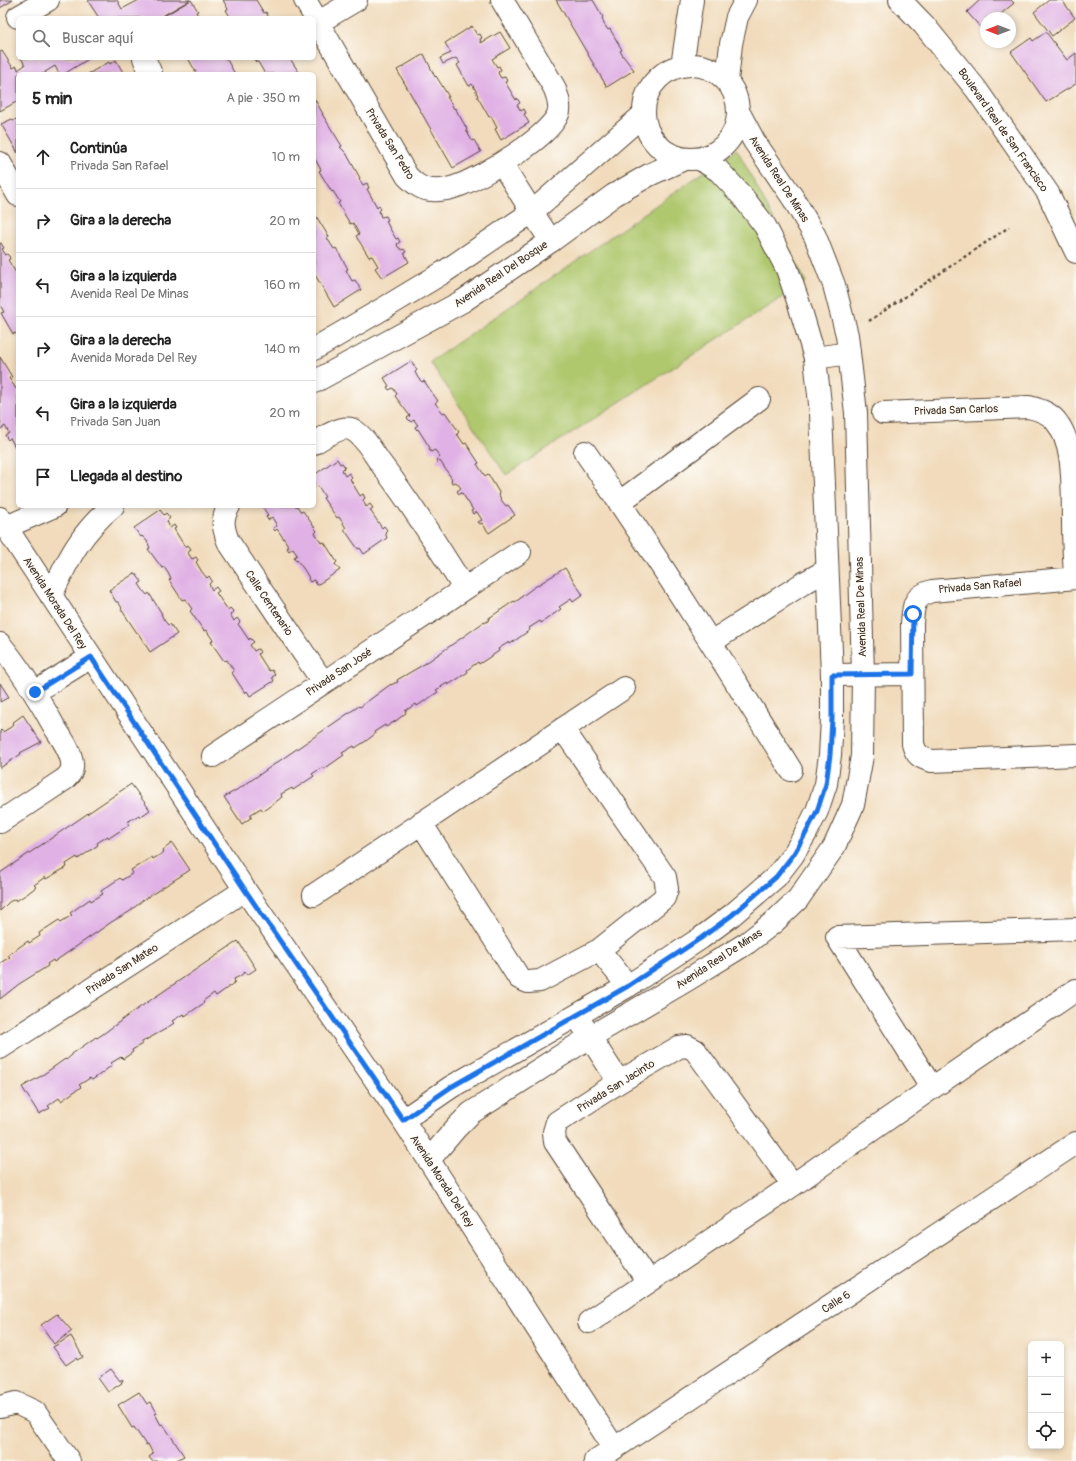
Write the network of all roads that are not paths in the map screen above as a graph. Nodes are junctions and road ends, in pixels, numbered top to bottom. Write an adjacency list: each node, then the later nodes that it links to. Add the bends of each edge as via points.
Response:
1 (48, 0): 8 (street)
2 (305, 0): 9 (street, Privada San Pedro)
3 (356, 0): 11 (street)
4 (502, 0): 20 (street, Privada San Pedro, via 554,87 559,110 555,120 545,131)
5 (692, 0): 13 (street)
6 (746, 0): 15 (street, via 737,17)
7 (900, 0): 24 (street, Boulevard Real de San Francisco, via 924,25 976,90 1048,194)
8 (20, 16)
9 (315, 16)
10 (316, 17): 11 (street, Privada San Pedro)
11 (319, 22): 20 (street, Privada San Pedro, via 408,176 416,184 426,190 446,190)
12 (145, 60): 14 (street)
13 (682, 66): 15 (street, via 698,65 714,71); 17 (street, via 667,72 654,83 646,97)
14 (150, 72)
15 (726, 81): 16 (street, via 735,95)
16 (738, 111): 18 (street, via 736,128 728,142 716,153); 25 (street, Avenida Real De Minas, via 754,142 793,198 815,236 834,285)
17 (644, 114): 18 (street, via 647,130 656,144 668,154); 22 (street)
18 (692, 159): 23 (street, Avenida Real Del Bosque, via 649,175 614,195); 27 (street, via 719,171 764,226 786,269)
19 (0, 163): 21 (street)
20 (502, 164): 22 (street)
21 (16, 191)
22 (532, 212): 23 (street); 26 (street, via 444,272)
23 (551, 241): 28 (street, Avenida Real Del Bosque, via 463,301)
24 (1076, 252)
25 (848, 344): 27 (street); 48 (street, Avenida Real De Minas, via 856,413)
26 (316, 348)
27 (815, 358): 39 (street, via 821,413)
28 (316, 381)
29 (760, 399): 33 (street)
30 (883, 413): 40 (street, Privada San Carlos, via 1029,407 1045,411 1056,420 1064,433 1072,473)
31 (316, 442): 41 (street, via 339,430 349,429 357,433 388,472)
32 (585, 452): 33 (street)
33 (620, 502): 43 (street)
34 (48, 508): 37 (street)
35 (111, 508): 42 (street, via 97,519 78,543)
36 (226, 514): 49 (street, Calle Centenario, via 224,529 228,542)
37 (3, 522): 42 (street, Avenida Morada Del Rey)
38 (520, 552): 41 (street, Privada San José)
39 (827, 570): 43 (street); 47 (street)
40 (1075, 578): 46 (street, Privada San Rafael, via 954,588 924,593 918,597 914,606)
41 (464, 588): 49 (street, Privada San José)
42 (51, 596): 45 (street, Avenida Morada Del Rey)
43 (711, 642): 55 (street)
44 (0, 644): 51 (street)
45 (91, 657): 51 (street); 59 (street, Avenida Morada Del Rey)
46 (912, 674): 48 (street); 53 (street, Privada San Rafael, via 913,744 920,758 932,761)
47 (832, 675): 48 (street); 58 (street, via 832,719 826,784 806,833)
48 (863, 675): 61 (street, Avenida Real De Minas, via 862,756 853,805 834,847)
49 (323, 682): 54 (street, Privada San José)
50 (624, 688): 52 (street)
51 (35, 692): 56 (street, via 71,756 71,773)
52 (563, 729): 57 (street); 63 (street, via 665,878 668,889 664,898)
53 (1076, 755)
54 (213, 756)
55 (791, 770)
56 (0, 822)
57 (421, 823): 60 (street); 63 (street, via 519,978 528,982 540,981)
58 (776, 877): 61 (street); 64 (street, via 720,924)
59 (245, 890): 68 (street, Privada San Mateo); 71 (street, Avenida Morada Del Rey)
60 (314, 895)
61 (798, 899): 67 (street, Avenida Real De Minas, via 747,943)
62 (1076, 929): 70 (street, via 837,937)
63 (599, 950): 64 (street)
64 (628, 986): 66 (street)
65 (1076, 990): 70 (street)
66 (577, 1016): 67 (street); 71 (street, via 451,1087)
67 (590, 1037): 69 (street); 73 (street, Avenida Real De Minas, via 471,1113)
68 (0, 1048)
69 (619, 1082): 74 (street, Privada San Jacinto, via 679,1047 687,1046 695,1050); 75 (street, Privada San Jacinto, via 557,1122 555,1142)
70 (932, 1088): 74 (street)
71 (403, 1120): 73 (street, Avenida Morada Del Rey)
72 (1076, 1143): 78 (street, Calle 6)
73 (429, 1160): 78 (street, Avenida Morada Del Rey)
74 (793, 1185): 75 (street)
75 (648, 1282): 76 (street)
76 (589, 1322)
77 (8, 1405): 79 (street, via 35,1412)
78 (614, 1448): 80 (street, Calle 6)
79 (69, 1461)
80 (595, 1461)

